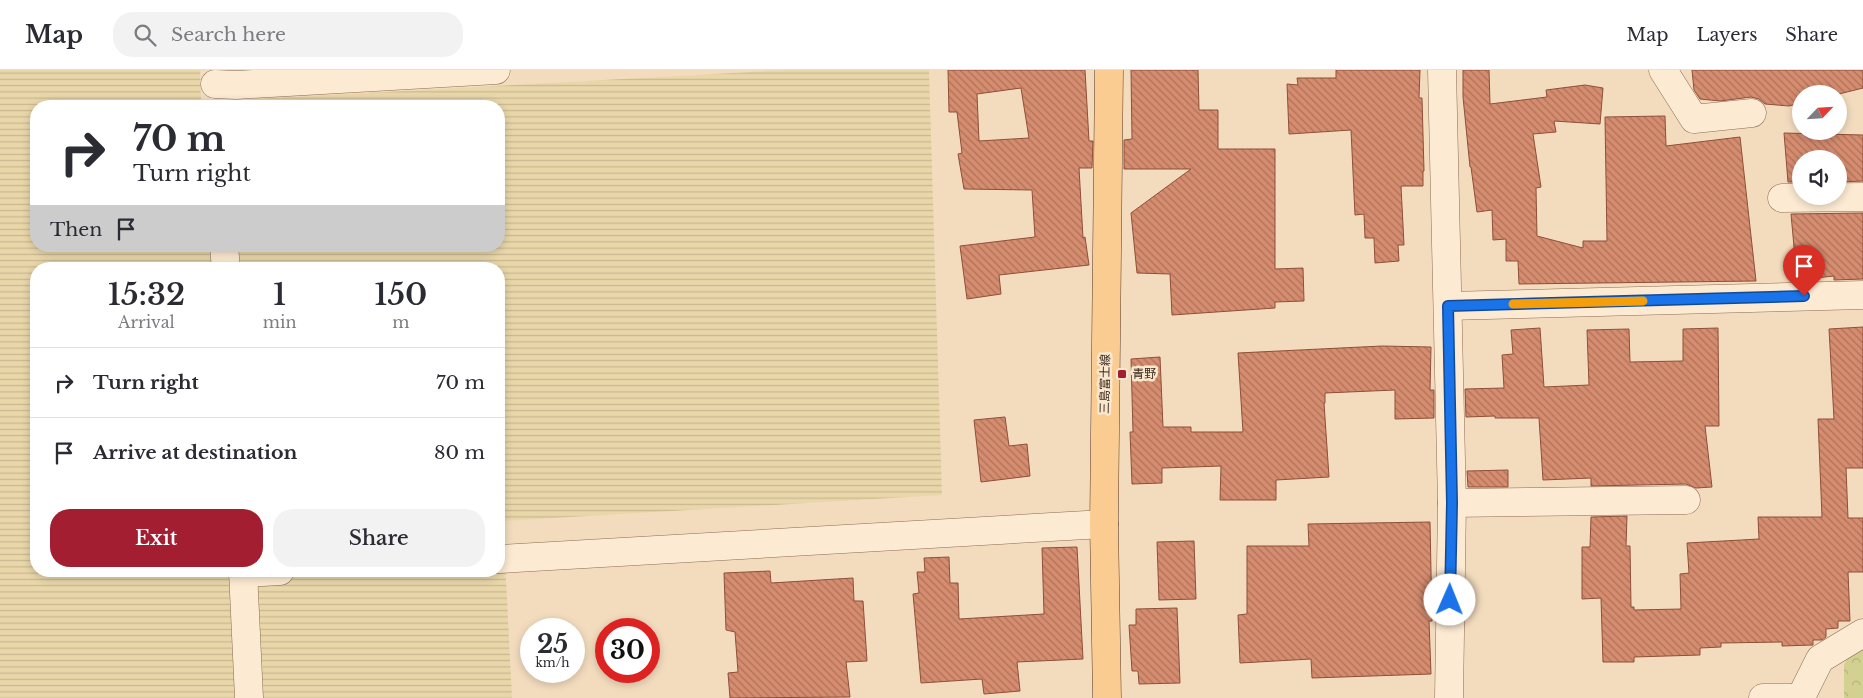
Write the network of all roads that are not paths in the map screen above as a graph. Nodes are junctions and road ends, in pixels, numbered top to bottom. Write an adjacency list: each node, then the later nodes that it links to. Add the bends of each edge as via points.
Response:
1 (496, 70): 5 (street)
2 (1109, 70): 13 (main road, 三島富士線)
3 (1442, 70): 10 (street)
4 (1663, 70): 6 (street, via 1694,119)
5 (215, 87)
6 (1752, 113)
7 (1863, 197): 8 (street)
8 (1782, 198)
9 (1863, 295): 10 (street)
10 (1448, 306): 12 (street)
11 (1686, 500): 12 (street)
12 (1452, 503): 19 (street)
13 (1104, 524): 14 (street); 18 (main road, 三島富士線)
14 (505, 559)
15 (243, 577): 17 (street)
16 (1863, 633): 21 (street, via 1820,660)
17 (249, 698)
18 (1108, 698)
19 (1449, 698)
20 (1763, 698): 21 (street)
21 (1801, 698)

